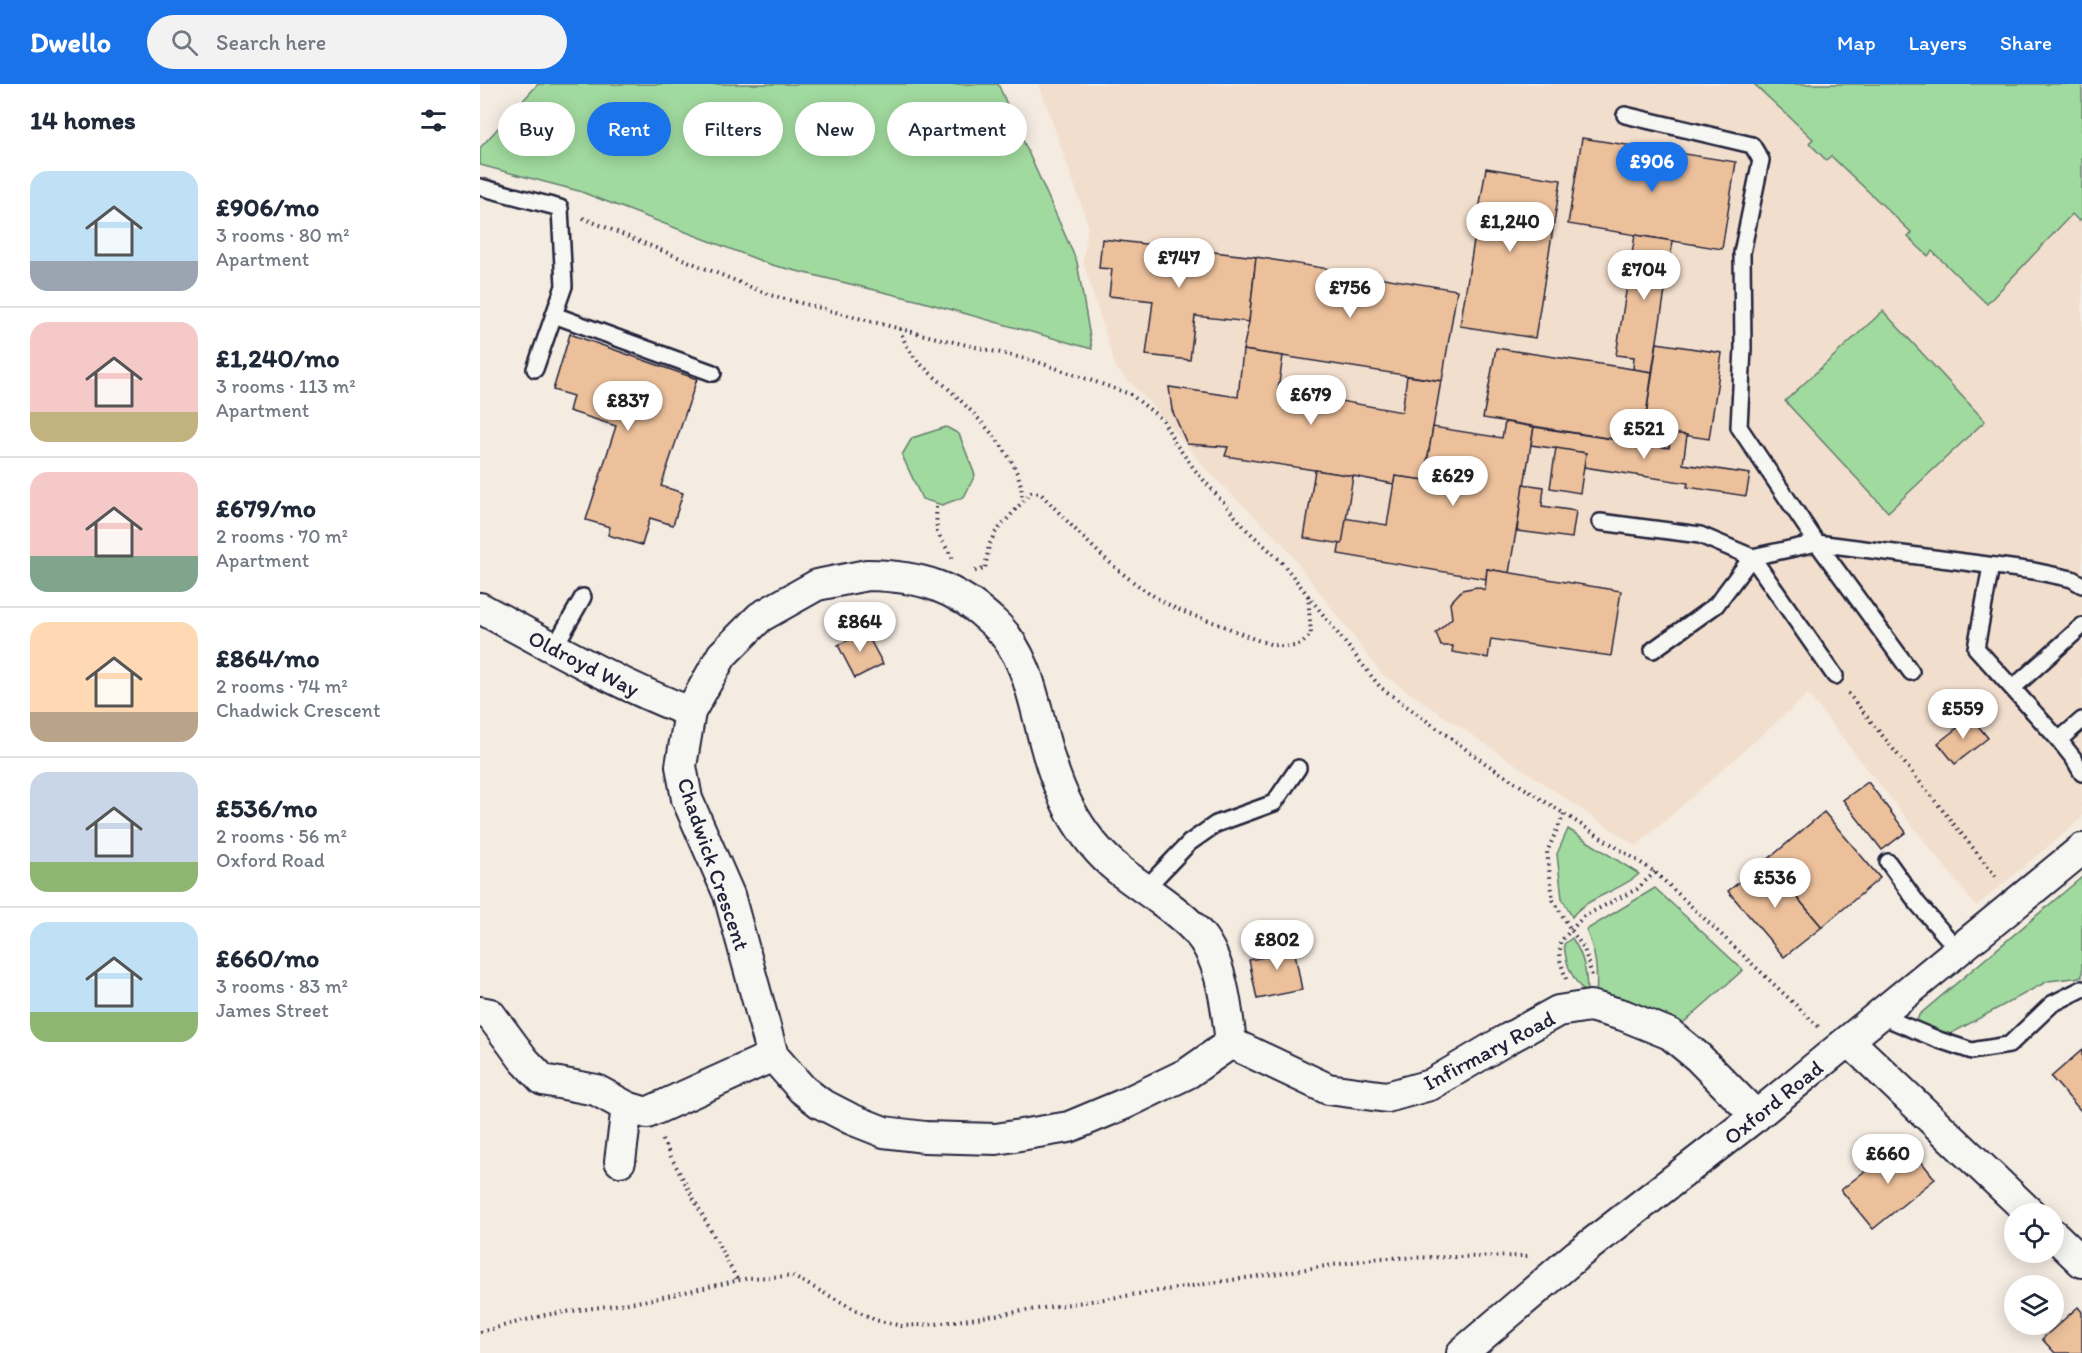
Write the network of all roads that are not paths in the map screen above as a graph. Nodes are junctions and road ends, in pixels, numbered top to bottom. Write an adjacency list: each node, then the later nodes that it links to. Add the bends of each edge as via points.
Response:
1 (1625, 115): 7 (lane, via 1752,145 1761,160 1742,253 1739,427)
2 (480, 187): 3 (lane, via 560,208 564,286)
3 (554, 315): 4 (lane); 5 (lane)
4 (535, 369)
5 (713, 373)
6 (1600, 522): 8 (lane, via 1700,535)
7 (1817, 543): 8 (lane); 9 (lane); 16 (lane)
8 (1752, 557): 15 (lane, via 1716,605); 17 (lane)
9 (1991, 566): 10 (lane, via 2034,571); 18 (lane, via 1976,648)
10 (2082, 585)
11 (584, 597): 14 (lane)
12 (480, 608): 14 (street, Oldroyd Way)
13 (2082, 626): 18 (lane)
14 (554, 648): 19 (street, Oldroyd Way)
15 (1653, 650)
16 (1911, 672)
17 (1835, 676)
18 (2013, 688): 21 (lane)
19 (690, 712): 26 (street, Chadwick Crescent, via 722,655 760,617 817,585 867,575 960,583 973,605 1015,649 1032,690 1056,779 1071,811 1089,839 1118,869); 33 (street, Chadwick Crescent, via 681,766 687,799 729,896)
20 (2082, 720): 21 (lane)
21 (2059, 740): 23 (lane)
22 (1298, 768): 26 (lane, via 1274,803 1216,824 1189,843)
23 (2082, 773)
24 (2082, 849): 27 (street, Oxford Road)
25 (1888, 862): 27 (lane)
26 (1146, 888): 31 (street, Chadwick Crescent, via 1205,944 1227,1006)
27 (1959, 951): 30 (street, Oxford Road)
28 (2082, 988): 30 (lane, via 2052,1004 2009,1046 1972,1051)
29 (480, 1012): 34 (street, via 490,1014 543,1080 596,1090)
30 (1881, 1016): 32 (street, Oxford Road)
31 (1231, 1043): 33 (street, Chadwick Crescent, via 1188,1073 1080,1123 996,1139 884,1132 820,1102 802,1089); 35 (street, Infirmary Road, via 1328,1089 1387,1097 1430,1085 1558,1011 1590,1006 1670,1034)
32 (1845, 1045): 35 (street, Oxford Road); 37 (street)
33 (773, 1056): 34 (street)
34 (637, 1110): 36 (street)
35 (1756, 1116): 40 (street, Oxford Road, via 1577,1255)
36 (620, 1161)
37 (2019, 1203)
38 (2064, 1245): 39 (street)
39 (2082, 1262)
40 (1462, 1353)

